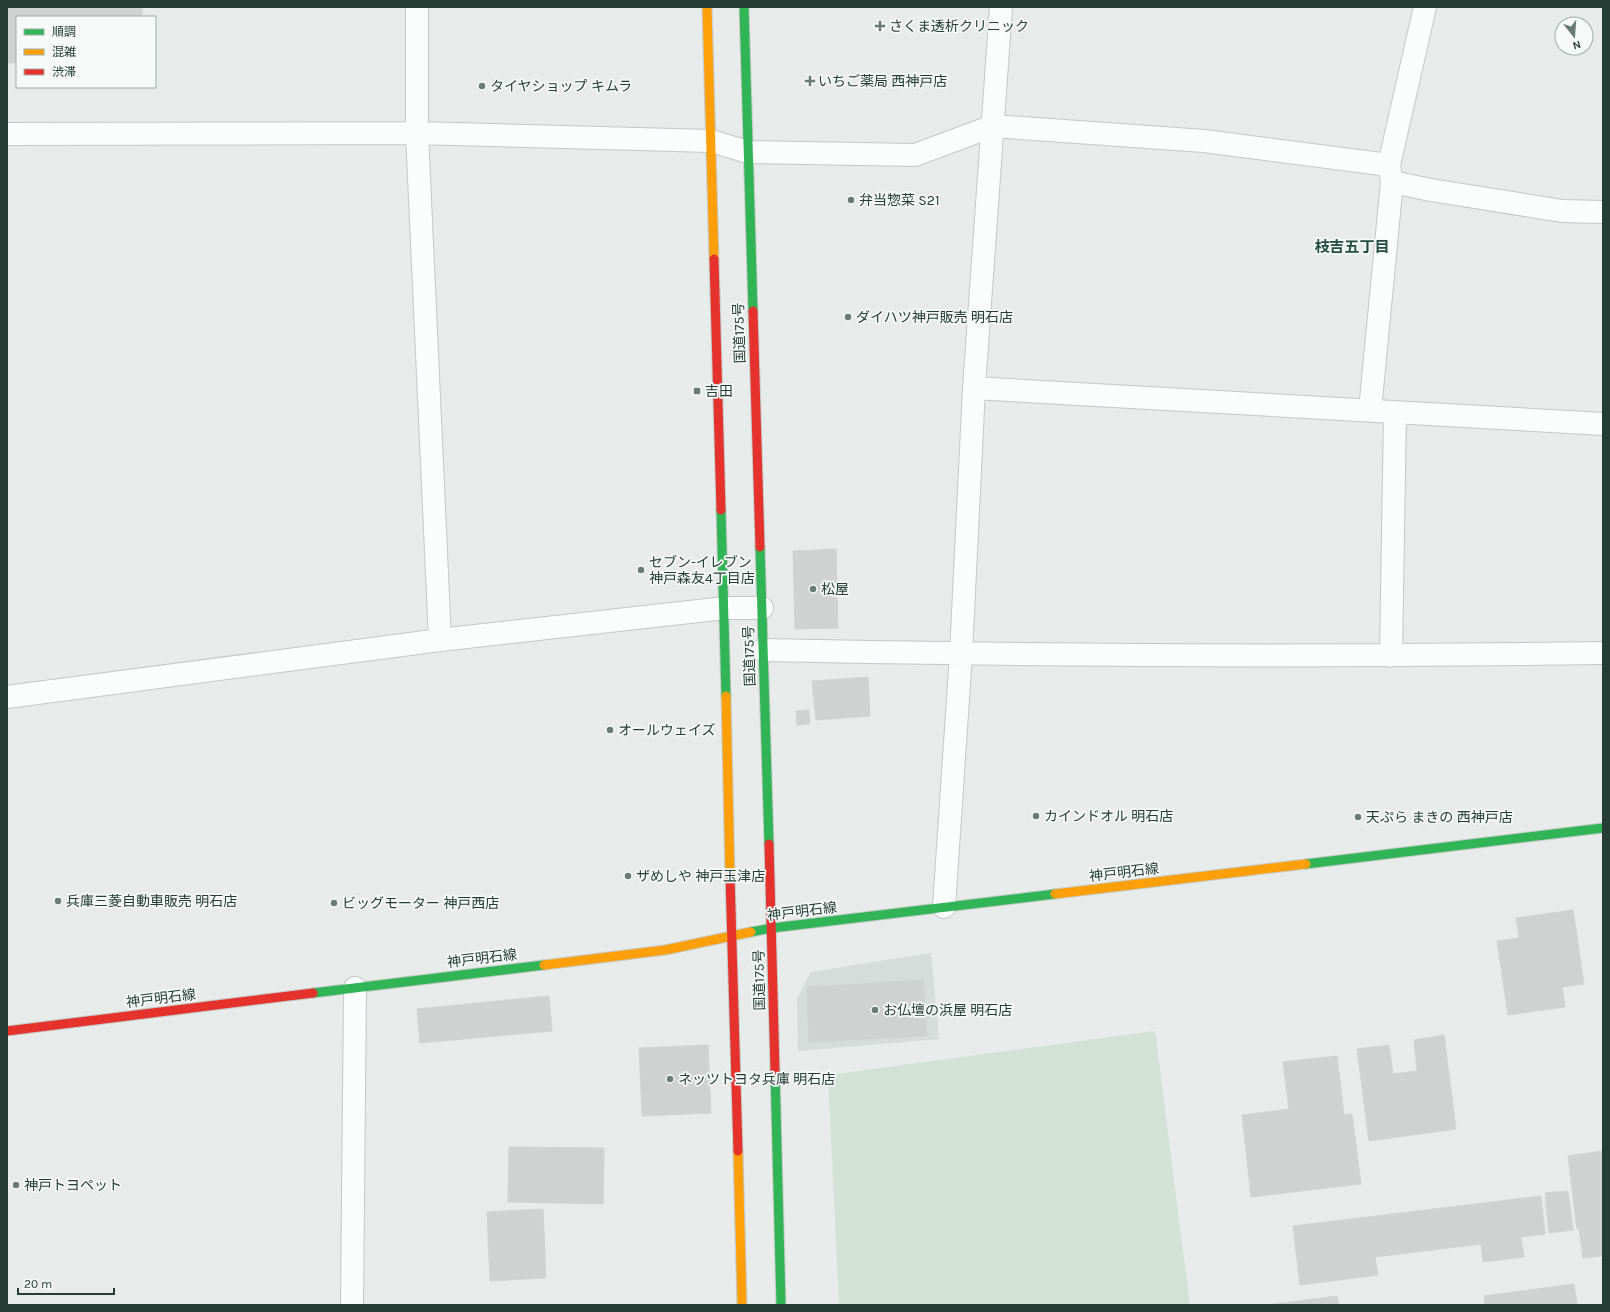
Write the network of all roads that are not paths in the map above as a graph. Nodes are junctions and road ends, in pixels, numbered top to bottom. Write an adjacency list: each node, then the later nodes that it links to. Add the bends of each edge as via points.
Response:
1 (416, 7): 7 (street)
2 (707, 7): 9 (main road, 国道175号)
3 (744, 7): 10 (main road, 国道175号)
4 (1001, 7): 6 (street)
5 (1425, 7): 11 (street)
6 (992, 126): 10 (street, via 915,155); 11 (street, via 1204,141); 13 (street)
7 (417, 133): 8 (street); 9 (street); 19 (street)
8 (7, 134)
9 (711, 141): 10 (street); 17 (main road, 国道175号)
10 (748, 152): 18 (main road, 国道175号)
11 (1390, 173): 12 (street, via 1431,190 1562,211); 14 (street)
12 (1603, 212)
13 (974, 388): 14 (street); 22 (street)
14 (1370, 410): 15 (street)
15 (1395, 412): 16 (street); 23 (street)
16 (1603, 424)
17 (725, 608): 18 (street); 19 (street); 28 (main road, 国道175号)
18 (762, 608): 20 (main road, 国道175号)
19 (440, 640): 24 (street)
20 (763, 650): 22 (street); 27 (main road, 国道175号)
21 (1603, 653): 23 (street)
22 (961, 654): 23 (street); 26 (street)
23 (1391, 656)
24 (7, 697)
25 (1603, 828): 26 (main road, 神戸明石線)
26 (944, 908): 27 (main road, 神戸明石線)
27 (772, 928): 28 (main road, 神戸明石線); 33 (main road, 国道175号)
28 (733, 935): 29 (main road, 神戸明石線, via 665,950); 32 (main road, 国道175号)
29 (355, 988): 30 (main road, 神戸明石線); 31 (street)
30 (7, 1031)
31 (352, 1305)
32 (742, 1305)
33 (781, 1305)

